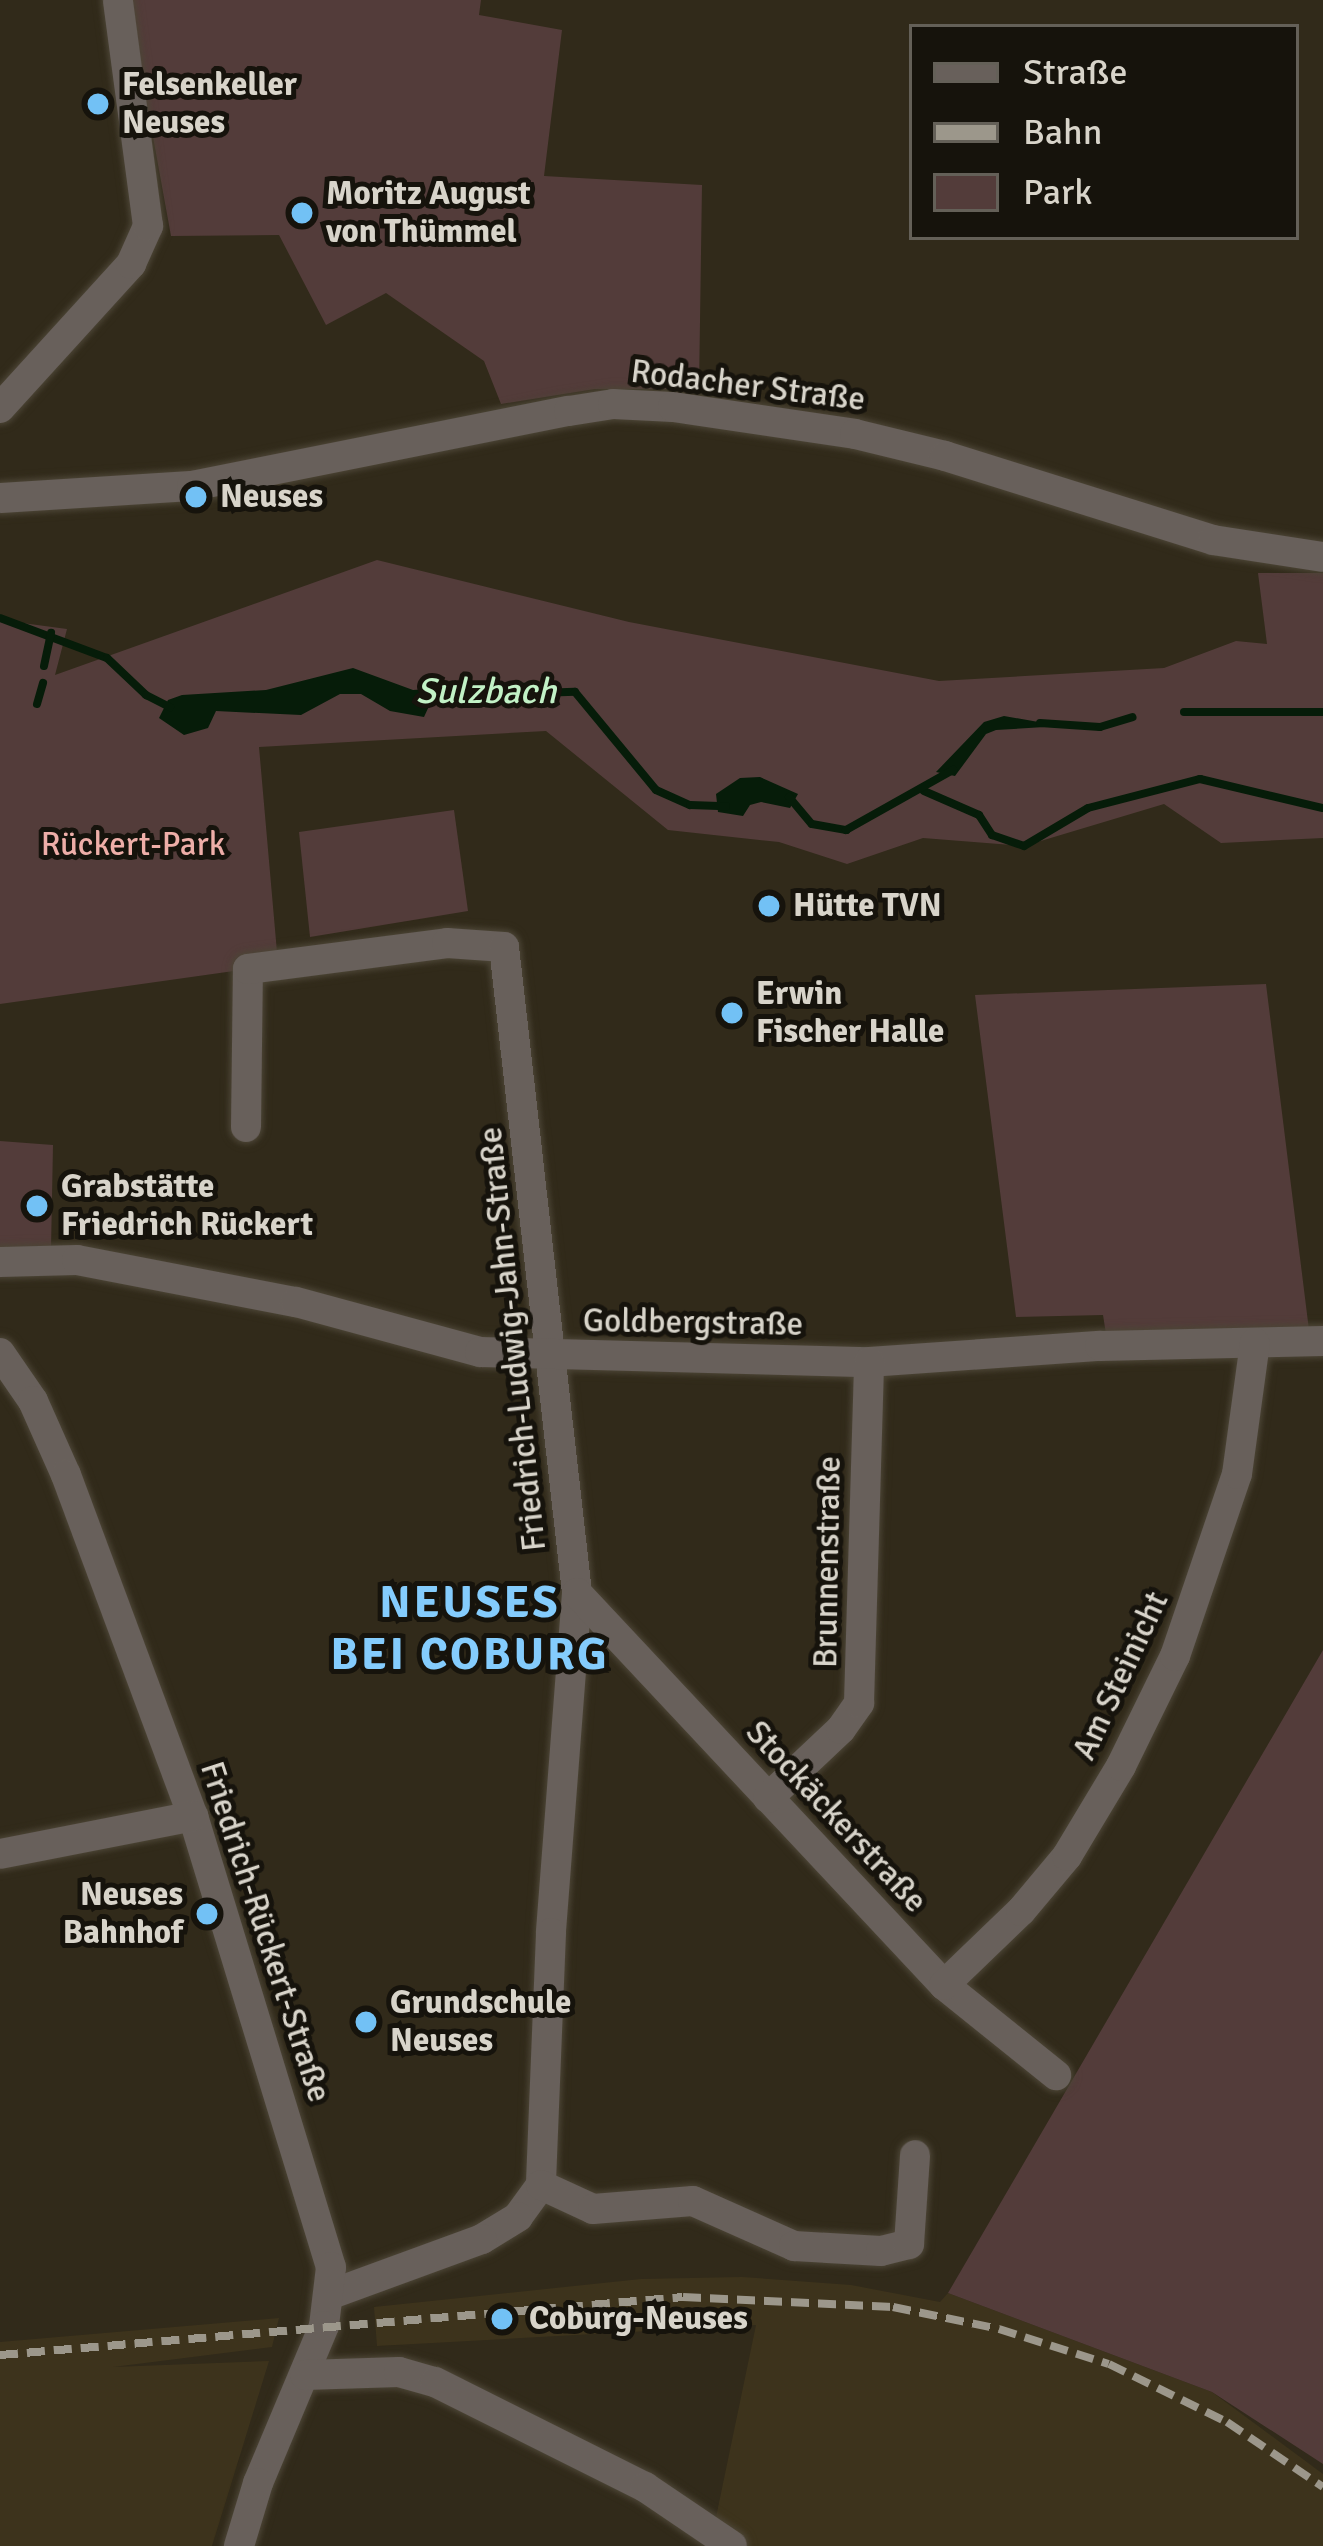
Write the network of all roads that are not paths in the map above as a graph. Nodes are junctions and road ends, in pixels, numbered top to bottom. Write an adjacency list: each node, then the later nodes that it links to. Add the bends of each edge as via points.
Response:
1 (118, 1): 2 (street, via 148,226 130,264)
2 (0, 408)
3 (0, 498): 4 (street, Rodacher Straße, via 192,486 613,404 855,434 1263,550)
4 (1323, 557)
5 (246, 1127): 10 (street, Friedrich-Ludwig-Jahn-Straße, via 248,969 448,943 505,947)
6 (0, 1262): 10 (street, Goldbergstraße, via 77,1260 296,1302 480,1352)
7 (1323, 1341): 8 (street, Goldbergstraße)
8 (1255, 1343): 11 (street, Goldbergstraße); 16 (street, Am Steinicht, via 1237,1474 1175,1656 1067,1856)
9 (0, 1353): 14 (street, Friedrich-Rückert-Straße, via 33,1401 66,1475)
10 (551, 1355): 11 (street, Goldbergstraße); 12 (street, Friedrich-Ludwig-Jahn-Straße)
11 (869, 1362): 13 (street, Brunnenstraße, via 860,1703)
12 (578, 1593): 13 (street, Stockäckerstraße); 19 (street, Friedrich-Ludwig-Jahn-Straße, via 550,1933)
13 (768, 1798): 16 (street, Stockäckerstraße)
14 (193, 1816): 15 (street); 20 (street, Friedrich-Rückert-Straße, via 331,2266)
15 (0, 1854)
16 (944, 1985): 17 (street, Stockäckerstraße)
17 (1056, 2075)
18 (915, 2155): 19 (street, via 909,2244 881,2252 794,2246 693,2201 593,2209)
19 (541, 2185): 20 (street, via 518,2218 482,2239)
20 (332, 2294): 21 (street, Friedrich-Rückert-Straße)
21 (305, 2375): 22 (street, Friedrich-Rückert-Straße); 23 (street, via 399,2372 436,2382 645,2487)
22 (239, 2546)
23 (732, 2546)

